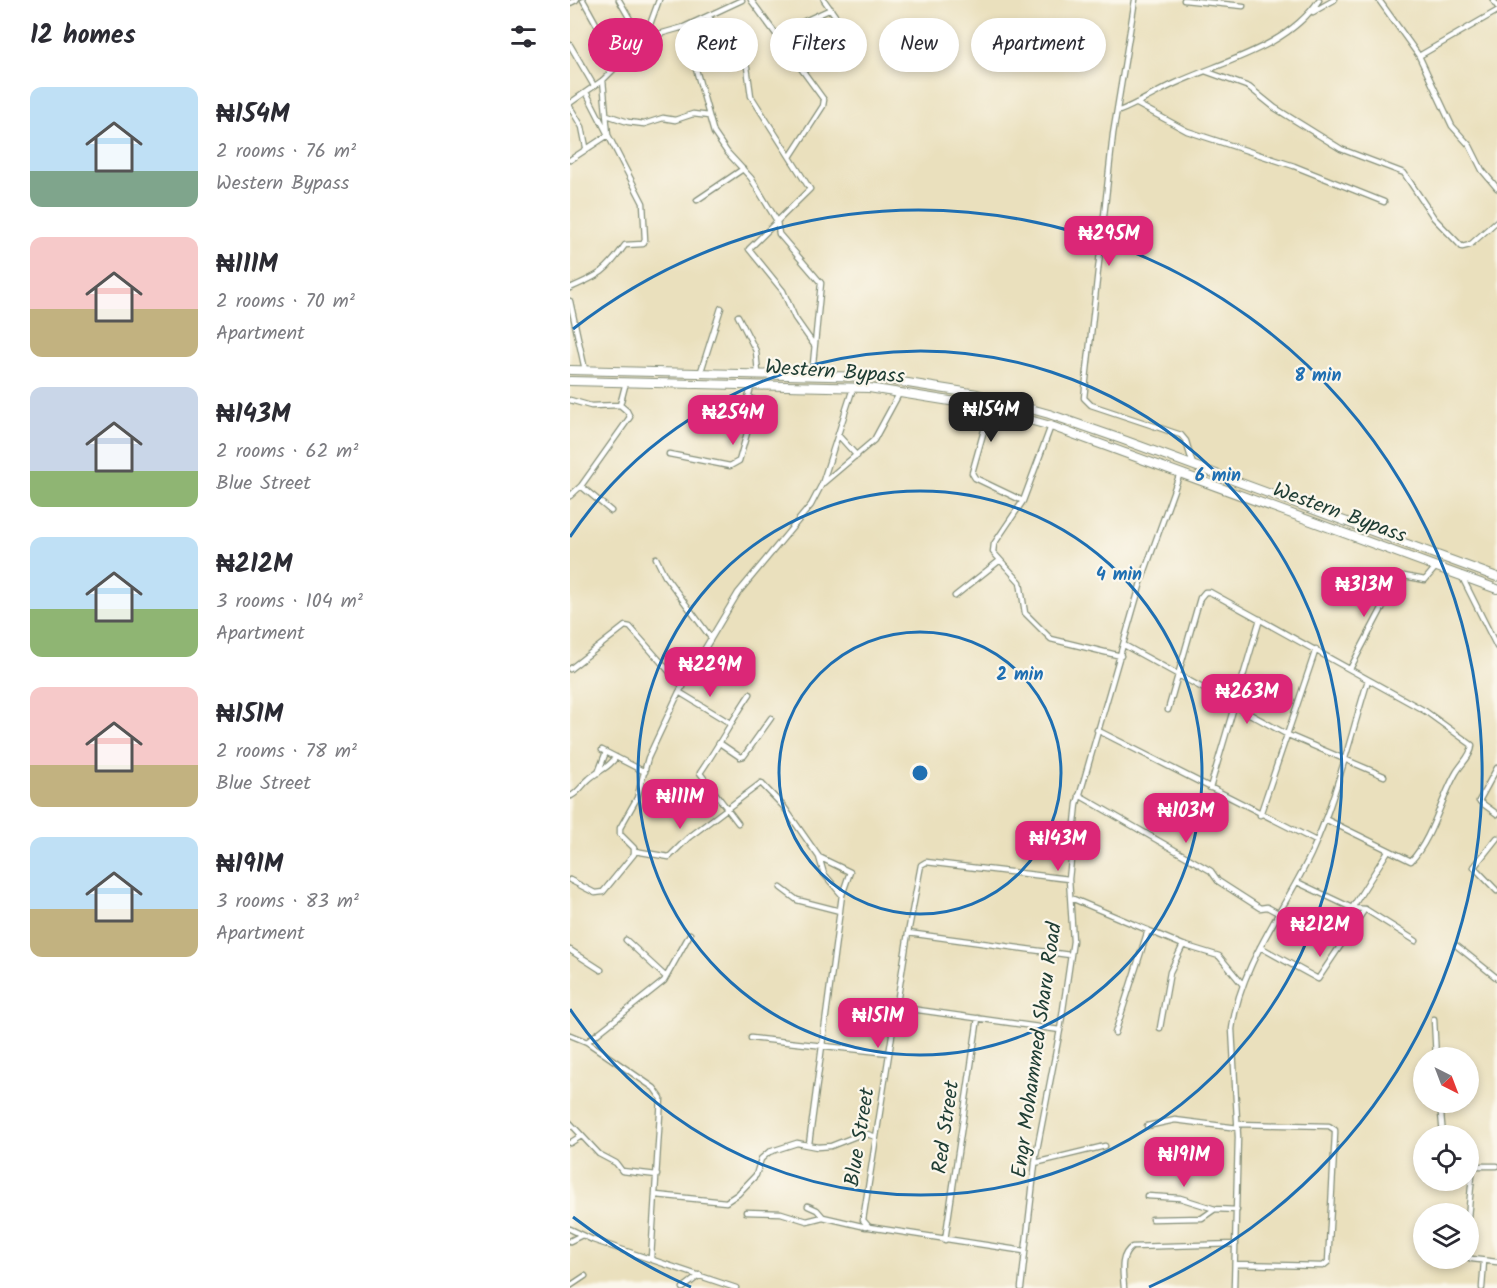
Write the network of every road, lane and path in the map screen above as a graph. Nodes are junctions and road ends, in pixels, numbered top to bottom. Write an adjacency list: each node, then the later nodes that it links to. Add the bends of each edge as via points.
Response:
1 (576, 0): 14 (street)
2 (583, 0): 21 (street)
3 (619, 0): 22 (street)
4 (659, 0): 23 (street)
5 (742, 0): 20 (street)
6 (751, 0): 26 (street)
7 (824, 0): 17 (street)
8 (1135, 0): 38 (street)
9 (1184, 0): 15 (street)
10 (1319, 0): 19 (street)
11 (1334, 0): 19 (street)
12 (1379, 0): 28 (street)
13 (1493, 0): 16 (street)
14 (570, 3)
15 (1243, 6)
16 (1497, 6)
17 (831, 9): 24 (street); 25 (street)
18 (1497, 11): 28 (street)
19 (1310, 14): 29 (street, via 1239,58)
20 (709, 17): 43 (street, via 747,67 751,96)
21 (593, 18)
22 (630, 18)
23 (652, 18)
24 (811, 18)
25 (837, 18)
26 (770, 26)
27 (570, 45): 34 (street)
28 (1419, 56): 46 (street, via 1452,126)
29 (1205, 71): 36 (street); 49 (street, via 1249,87 1341,149 1404,173 1434,218 1461,247 1470,245)
30 (611, 72): 33 (street)
31 (697, 72): 40 (street)
32 (806, 72): 43 (street, via 824,100 823,106)
33 (603, 80): 34 (street); 39 (street)
34 (594, 86): 35 (street)
35 (586, 92): 37 (street); 41 (street)
36 (1137, 104): 38 (street); 48 (street, via 1187,131 1294,166)
37 (570, 105): 42 (street, via 582,127)
38 (1117, 112): 77 (street, via 1084,398 1091,405 1181,435)
39 (607, 115): 40 (street, via 644,124 693,114); 41 (street)
40 (709, 116): 45 (street, via 720,144)
41 (608, 135): 42 (street); 51 (street, via 643,202 645,240 643,244 625,245 604,271)
42 (586, 147): 44 (street)
43 (790, 157): 50 (street, via 810,191)
44 (570, 160)
45 (743, 169): 47 (street); 50 (street)
46 (1497, 188)
47 (697, 200)
48 (1384, 202)
49 (1497, 220)
50 (777, 221): 55 (street, via 779,234 820,283); 55 (street, via 749,249 783,291 795,318)
51 (570, 288)
52 (570, 302): 57 (street)
53 (721, 308): 59 (street)
54 (738, 316): 60 (street, via 756,351)
55 (814, 345): 61 (street)
56 (570, 370): 57 (main road, Western Bypass)
57 (585, 370): 58 (main road, Western Bypass)
58 (685, 371): 59 (main road, Western Bypass); 63 (main road)
59 (701, 371): 60 (main road, Western Bypass)
60 (758, 373): 61 (main road, Western Bypass)
61 (812, 374): 77 (main road, Western Bypass, via 882,378 977,394 1049,414)
62 (626, 382): 63 (main road, Western Bypass); 64 (main road, Western Bypass); 70 (street)
63 (685, 382): 65 (main road, Western Bypass)
64 (572, 383)
65 (752, 384): 66 (main road, Western Bypass); 68 (street)
66 (854, 387): 67 (main road, Western Bypass); 74 (street)
67 (900, 392): 72 (main road, Western Bypass); 76 (street, via 874,440)
68 (749, 396): 71 (street); 75 (street, via 744,412 747,433 742,456 735,464)
69 (570, 400): 70 (street, via 591,406)
70 (620, 405): 80 (street, via 629,414 629,420)
71 (760, 405)
72 (990, 409): 73 (main road, Western Bypass); 82 (street, via 972,473)
73 (1051, 426): 78 (main road, Western Bypass); 82 (street)
74 (838, 435): 76 (street); 79 (street)
75 (669, 454)
76 (857, 456): 79 (street)
77 (1193, 465): 88 (main road, Western Bypass)
78 (1180, 473): 86 (main road, Western Bypass); 93 (street, Engr Mohammed Sharu Road, via 1142,579)
79 (822, 484): 92 (street, via 810,507 738,593)
80 (581, 486): 81 (street); 83 (street)
81 (570, 496)
82 (1023, 501): 85 (street, via 994,544 993,552)
83 (611, 511)
84 (656, 558): 92 (street)
85 (999, 561): 90 (street); 96 (street, via 1020,582 1025,613 1051,639)
86 (1436, 567): 87 (main road, Western Bypass); 98 (street, via 1425,580 1398,578)
87 (1462, 576): 89 (main road, Western Bypass); 94 (street)
88 (1497, 577)
89 (1497, 589)
90 (955, 596)
91 (1260, 619): 95 (street); 99 (street, via 1210,592 1202,594); 103 (street)
92 (711, 638): 101 (street)
93 (1124, 645): 96 (street, Engr Mohammed Sharu Road); 99 (street)
94 (1497, 647)
95 (1316, 649): 98 (street); 108 (street)
96 (1121, 656): 107 (street, Engr Mohammed Sharu Road)
97 (570, 669): 101 (street, via 625,626 630,627)
98 (1350, 669): 100 (street)
99 (1180, 674): 103 (street); 104 (street)
100 (1368, 680): 111 (street); 127 (street, via 1425,711 1472,747 1414,858 1409,861)
101 (681, 689): 106 (street); 113 (street, via 659,731)
102 (750, 694): 106 (street)
103 (1236, 705): 108 (street); 116 (street)
104 (1168, 710)
105 (771, 718): 109 (street, via 744,756)
106 (730, 723): 109 (street)
107 (1097, 730): 116 (street); 117 (street, Engr Mohammed Sharu Road)
108 (1288, 735): 111 (street); 121 (street)
109 (721, 744): 119 (street, via 700,776)
110 (616, 757): 113 (street); 114 (street); 114 (street, via 604,751)
111 (1344, 759): 115 (street); 122 (street)
112 (1497, 768): 120 (street, via 1479,801)
113 (645, 772): 126 (street, via 637,798 619,831)
114 (598, 773): 118 (street)
115 (1384, 776)
116 (1210, 788): 121 (street)
117 (1079, 795): 129 (street, Engr Mohammed Sharu Road); 139 (street, via 1211,871 1218,881 1260,908)
118 (571, 796)
119 (726, 809): 123 (street); 126 (street, via 669,857); 128 (street, via 757,784 763,784)
120 (1497, 814)
121 (1260, 815): 125 (street)
122 (1325, 819): 125 (street); 127 (street)
123 (738, 823)
124 (1497, 838): 133 (street, via 1474,867)
125 (1316, 841): 131 (street)
126 (635, 851): 130 (street, via 603,892 595,893)
127 (1388, 851): 136 (street)
128 (819, 857): 134 (street, via 824,874); 134 (street, via 850,872)
129 (1069, 879): 135 (street, Engr Mohammed Sharu Road); 141 (street, Blue Street, via 926,862 921,867)
130 (570, 880)
131 (1297, 882): 136 (street); 139 (street)
132 (781, 888): 138 (street, via 797,900)
133 (1497, 891)
134 (842, 895): 138 (street)
135 (1071, 898): 140 (street); 149 (street, Engr Mohammed Sharu Road, via 1074,928)
136 (1352, 908): 137 (street)
137 (1365, 909): 144 (street); 147 (street, via 1318,979)
138 (840, 911): 163 (street)
139 (1280, 914): 147 (street)
140 (1148, 930): 145 (street); 159 (street)
141 (908, 933): 149 (street); 154 (street, Blue Street)
142 (690, 934): 151 (street)
143 (626, 940): 151 (street)
144 (1416, 941)
145 (1183, 945): 153 (street, via 1222,958); 157 (street, via 1170,972)
146 (1457, 946): 152 (street)
147 (1260, 948): 153 (street)
148 (570, 950): 150 (street)
149 (1070, 956): 158 (street, Engr Mohammed Sharu Road)
150 (601, 970)
151 (666, 977): 162 (street)
152 (1497, 978)
153 (1243, 985): 168 (street, via 1232,1029)
154 (897, 1007): 155 (street); 165 (street, Blue Street)
155 (978, 1018): 158 (street); 189 (street, Red Street)
156 (1434, 1019): 164 (street)
157 (1160, 1028)
158 (1060, 1030): 174 (street, Engr Mohammed Sharu Road)
159 (1115, 1033)
160 (570, 1035): 162 (street)
161 (751, 1038): 163 (street)
162 (587, 1041): 177 (street, via 654,1088 662,1098)
163 (823, 1044): 165 (street); 172 (street)
164 (1435, 1047)
165 (889, 1053): 170 (street, Blue Street)
166 (570, 1123): 169 (street)
167 (1147, 1126): 168 (street, via 1175,1120)
168 (1238, 1126): 182 (street); 197 (street, via 1329,1126 1335,1134 1328,1262 1323,1266)
169 (581, 1136): 171 (street); 177 (street, via 622,1171)
170 (876, 1137): 172 (street, via 864,1133 831,1146); 186 (street, Blue Street, via 863,1220)
171 (570, 1143)
172 (809, 1144): 178 (street, via 797,1143 763,1156 756,1175 735,1198 726,1202)
173 (1105, 1146): 174 (street)
174 (1035, 1163): 192 (street, Engr Mohammed Sharu Road)
175 (1479, 1166): 176 (street)
176 (1497, 1166)
177 (657, 1175): 178 (street)
178 (656, 1194): 193 (street)
179 (1147, 1196): 181 (street, via 1194,1201)
180 (808, 1206): 184 (street)
181 (1215, 1209): 182 (street); 185 (street, via 1202,1218)
182 (1237, 1210): 191 (street)
183 (746, 1212): 184 (street, via 781,1213 807,1221)
184 (823, 1217): 186 (street)
185 (1152, 1219)
186 (869, 1227): 189 (street)
187 (570, 1229): 188 (street)
188 (582, 1235): 190 (street); 193 (street)
189 (945, 1240): 192 (street)
190 (570, 1241)
191 (1236, 1244): 197 (street); 204 (street, via 1132,1247 1123,1260)
192 (1024, 1251): 203 (street, Engr Mohammed Sharu Road)
193 (651, 1258): 198 (street)
194 (1479, 1260): 195 (street)
195 (1484, 1261): 196 (street); 206 (street)
196 (1497, 1262)
197 (1235, 1264): 205 (street)
198 (700, 1275): 201 (street); 202 (street)
199 (585, 1276): 200 (street)
200 (570, 1286)
201 (683, 1288)
202 (736, 1288)
203 (1021, 1288)
204 (1124, 1288)
205 (1234, 1288)
206 (1482, 1288)

